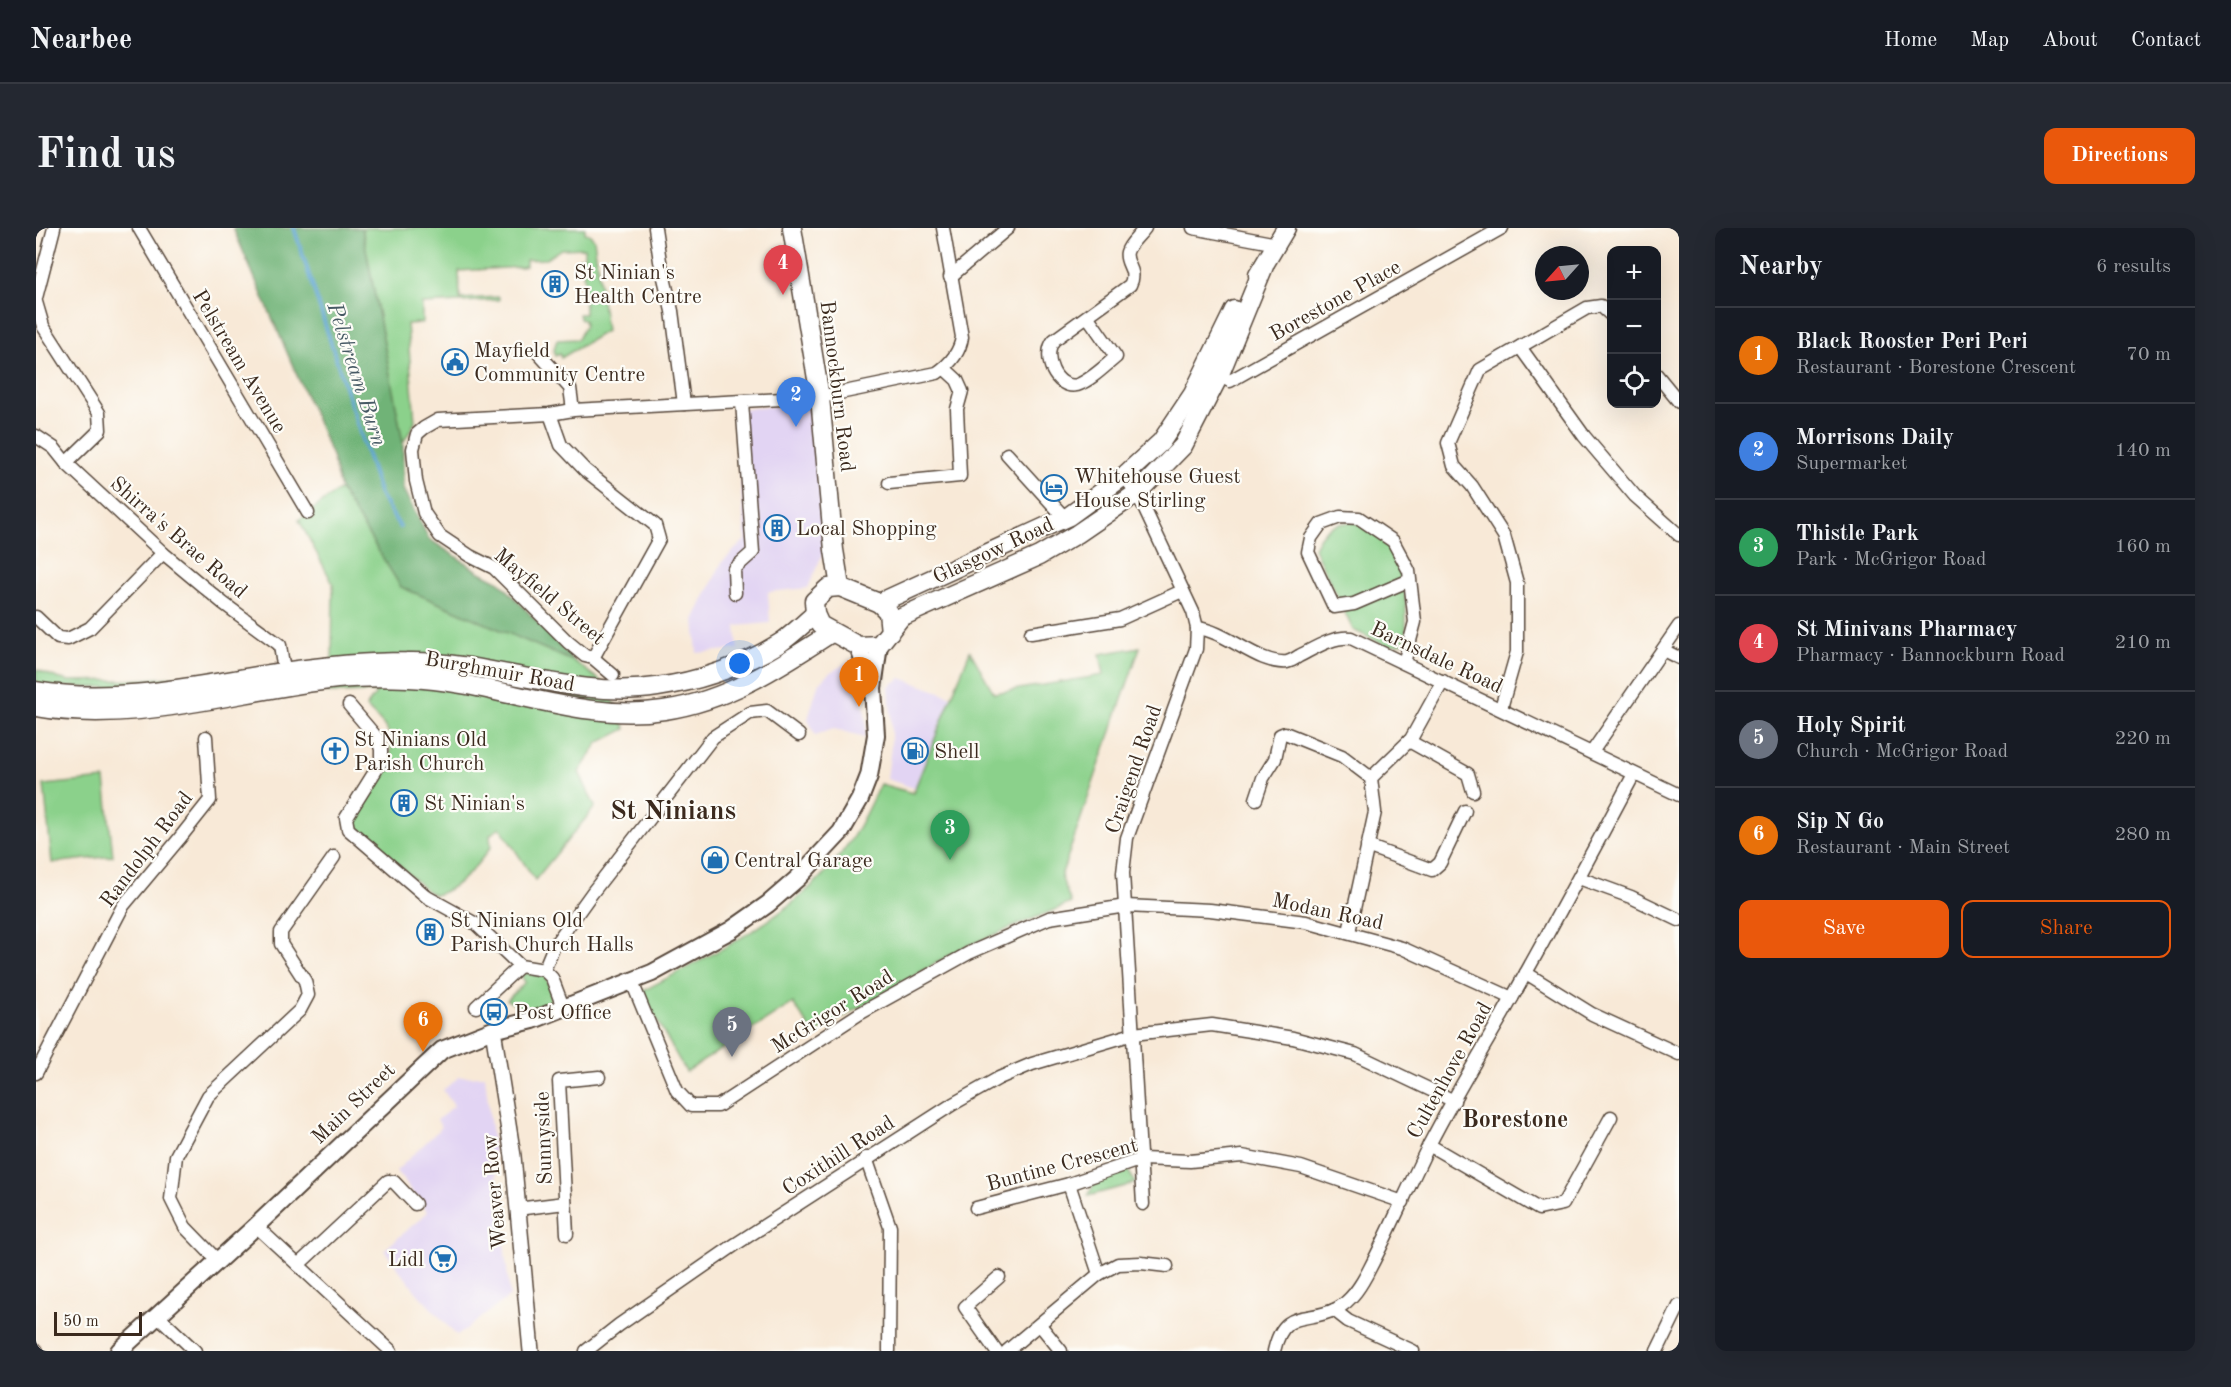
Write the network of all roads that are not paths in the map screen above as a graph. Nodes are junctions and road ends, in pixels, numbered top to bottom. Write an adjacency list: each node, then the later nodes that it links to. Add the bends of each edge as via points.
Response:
1 (54, 228): 13 (street)
2 (139, 228): 34 (street, Pelstream Avenue)
3 (655, 228): 25 (street, via 672,311)
4 (792, 228): 22 (main road, Bannockburn Road)
5 (943, 228): 12 (street)
6 (1008, 228): 12 (street)
7 (1145, 228): 15 (street, via 1127,251 1133,273 1130,285)
8 (1193, 228): 10 (street)
9 (1502, 228): 19 (street, Borestone Place, via 1230,381)
10 (1281, 236): 11 (main road, Glasgow Road)
11 (1264, 266): 19 (main road, Glasgow Road); 21 (main road, Glasgow Road, via 1237,304)
12 (950, 277): 18 (street, via 962,337 960,349)
13 (36, 300): 30 (street, via 43,326 99,412 100,430)
14 (1607, 312): 16 (street, via 1601,306 1587,308)
15 (1088, 316): 15 (street, via 1116,357 1082,382 1067,384 1050,364 1049,348 1054,340)
16 (1520, 347): 36 (street, via 1584,436 1635,496); 63 (street, via 1480,370 1448,442 1454,466 1472,486 1504,536 1517,583 1517,652)
17 (539, 354): 26 (street, via 570,387)
18 (944, 368): 22 (street, Mayfield Street, via 937,373); 32 (street, via 962,391 957,409 960,476)
19 (1219, 376): 21 (street); 33 (main road, Glasgow Road, via 1183,446)
20 (1661, 379): 23 (street)
21 (1192, 394): 31 (main road, Glasgow Road, via 1161,442)
22 (820, 397): 24 (street, Mayfield Street); 37 (main road, Bannockburn Road)
23 (1678, 398)
24 (742, 402): 25 (street, Mayfield Street); 42 (street, via 753,552 734,569)
25 (684, 404): 26 (street, Mayfield Street)
26 (573, 410): 27 (street, Mayfield Street)
27 (550, 414): 53 (street, via 561,445 585,470 655,525 659,538); 53 (street, Mayfield Street, via 438,420 417,434 413,449 416,481 424,513 440,536 494,568 568,642)
28 (36, 436): 30 (street, Shirra's Brae Road, via 54,448)
29 (1007, 454): 35 (street)
30 (66, 463): 38 (street, Shirra's Brae Road)
31 (1124, 476): 33 (street); 35 (main road, Glasgow Road)
32 (889, 483)
33 (1137, 493): 41 (street); 50 (main road, Glasgow Road, via 1039,556 901,617)
34 (308, 513)
35 (1065, 518): 43 (main road, Glasgow Road)
36 (1679, 535)
37 (834, 550): 40 (main road, Bannockburn Road); 44 (main road, Bannockburn Road)
38 (163, 553): 45 (street, via 90,628 68,639 58,638); 57 (street, Shirra's Brae Road, via 280,645)
39 (1410, 580): 39 (street, via 1354,604 1334,607 1308,552 1311,538 1321,524 1340,517 1359,518 1393,541); 55 (street, via 1415,622)
40 (840, 587): 43 (main road); 44 (main road, via 828,588)
41 (1182, 591): 47 (street); 49 (street, via 1119,619)
42 (735, 593)
43 (879, 603): 50 (main road, via 888,612)
44 (814, 608): 48 (main road, via 820,626); 57 (main road, Burghmuir Road, via 781,642 725,671 657,687 623,691 591,688 484,668 408,662 357,664)
45 (36, 617)
46 (1679, 626): 52 (street)
47 (1197, 628): 55 (street, Barnsdale Road, via 1216,633 1268,660 1288,662 1345,637); 77 (street, Craigend Road, via 1196,649 1127,838 1123,873)
48 (831, 633): 51 (main road); 57 (main road, Burghmuir Road, via 729,693 663,710 612,713 458,683 410,678)
49 (1030, 633)
50 (884, 638): 51 (main road); 59 (main road)
51 (858, 646): 59 (main road)
52 (1663, 650): 54 (street); 67 (street)
53 (593, 658): 56 (street, Mayfield Street)
54 (1679, 658)
55 (1404, 663): 58 (street, Barnsdale Road)
56 (613, 675)
57 (287, 679): 60 (main road, Burghmuir Road, via 130,694 84,696); 62 (main road, Burghmuir Road, via 184,705 83,713)
58 (1443, 681): 63 (street, Barnsdale Road); 66 (street)
59 (873, 688): 83 (main road, Main Street, via 876,735 869,776 841,832 768,904 731,930)
60 (36, 691)
61 (349, 705): 80 (street, via 377,738 381,762 346,818 348,829 427,897 476,924)
62 (36, 707)
63 (1501, 708): 67 (street, Barnsdale Road)
64 (799, 735): 81 (street, via 767,711 750,713 713,737 592,893 555,946)
65 (206, 737): 90 (street, Randolph Road, via 210,800 123,906)
66 (1409, 741): 69 (street); 70 (street, via 1468,774)
67 (1592, 752): 68 (street, Barnsdale Road)
68 (1634, 774): 71 (street, Barnsdale Road); 76 (street, Cultenhove Road)
69 (1371, 778): 72 (street, via 1342,756 1285,733 1280,735 1275,759); 74 (street, via 1375,812)
70 (1473, 791)
71 (1679, 795)
72 (1256, 799)
73 (1465, 811): 74 (street, via 1440,863 1432,870)
74 (1367, 846): 79 (street)
75 (334, 857): 106 (street, via 281,932 280,944 305,981 308,995 300,1010 208,1096 176,1156 171,1199 185,1227)
76 (1579, 878): 78 (street); 82 (street, Cultenhove Road)
77 (1126, 906): 79 (street, Modan Road, via 1210,910 1306,922); 83 (street, McGrigor Road, via 1049,918 969,953 859,1014 718,1106 691,1106 677,1090); 88 (street, Craigend Road)
78 (1679, 920)
79 (1349, 932): 84 (street, Modan Road, via 1402,948)
80 (520, 966): 81 (street); 85 (street)
81 (544, 970): 86 (street, via 552,978)
82 (1526, 973): 84 (street, Cultenhove Road); 89 (street, via 1592,1014)
83 (632, 982): 86 (main road, Main Street)
84 (1512, 998): 92 (street, Cultenhove Road)
85 (477, 1007)
86 (563, 1007): 87 (main road, Main Street)
87 (493, 1030): 103 (street, Weaver Row, via 509,1126); 104 (main road, Main Street, via 442,1050)
88 (1133, 1034): 92 (street, Coxithill Road, via 1212,1025 1293,1038 1354,1054); 95 (street, Coxithill Road, via 1032,1064 999,1078); 96 (street, Craigend Road)
89 (1679, 1054)
90 (36, 1073)
91 (599, 1077): 99 (street, Sunnyside, via 559,1081)
92 (1454, 1101): 94 (street, Cultenhove Road)
93 (1611, 1117): 94 (street, via 1563,1204 1539,1209)
94 (1429, 1145): 98 (street, Cultenhove Road)
95 (866, 1158): 119 (street, Coxithill Road); 120 (street, via 890,1227)
96 (1142, 1159): 97 (street, Buntine Crescent); 98 (street, Buntine Crescent, via 1190,1161 1242,1156 1301,1167); 101 (street, Craigend Road)
97 (1069, 1184): 102 (street, Buntine Crescent); 109 (street)
98 (1403, 1202): 112 (street, Cultenhove Road, via 1357,1290)
99 (565, 1203): 103 (street); 105 (street, Sunnyside)
100 (415, 1204): 107 (street, via 394,1182 388,1181)
101 (1143, 1204)
102 (976, 1208)
103 (517, 1209): 118 (street, Weaver Row)
104 (256, 1226): 106 (main road, Main Street); 107 (street)
105 (567, 1234)
106 (217, 1260): 113 (main road, Main Street)
107 (298, 1265): 117 (street)
108 (1167, 1266): 109 (street, via 1118,1264)
109 (1099, 1274): 114 (street)
110 (999, 1277): 121 (street, via 966,1307)
111 (1679, 1306): 126 (street)
112 (1334, 1310): 124 (street, Cultenhove Road, via 1285,1326); 125 (street, via 1348,1322)
113 (157, 1315): 115 (main road, Main Street); 116 (street)
114 (1040, 1325): 122 (street); 123 (street)
115 (119, 1351)
116 (195, 1351)
117 (391, 1351)
118 (531, 1351)
119 (586, 1351)
120 (889, 1351)
121 (996, 1351)
122 (1007, 1351)
123 (1061, 1351)
124 (1274, 1351)
125 (1413, 1351)
126 (1657, 1351)

